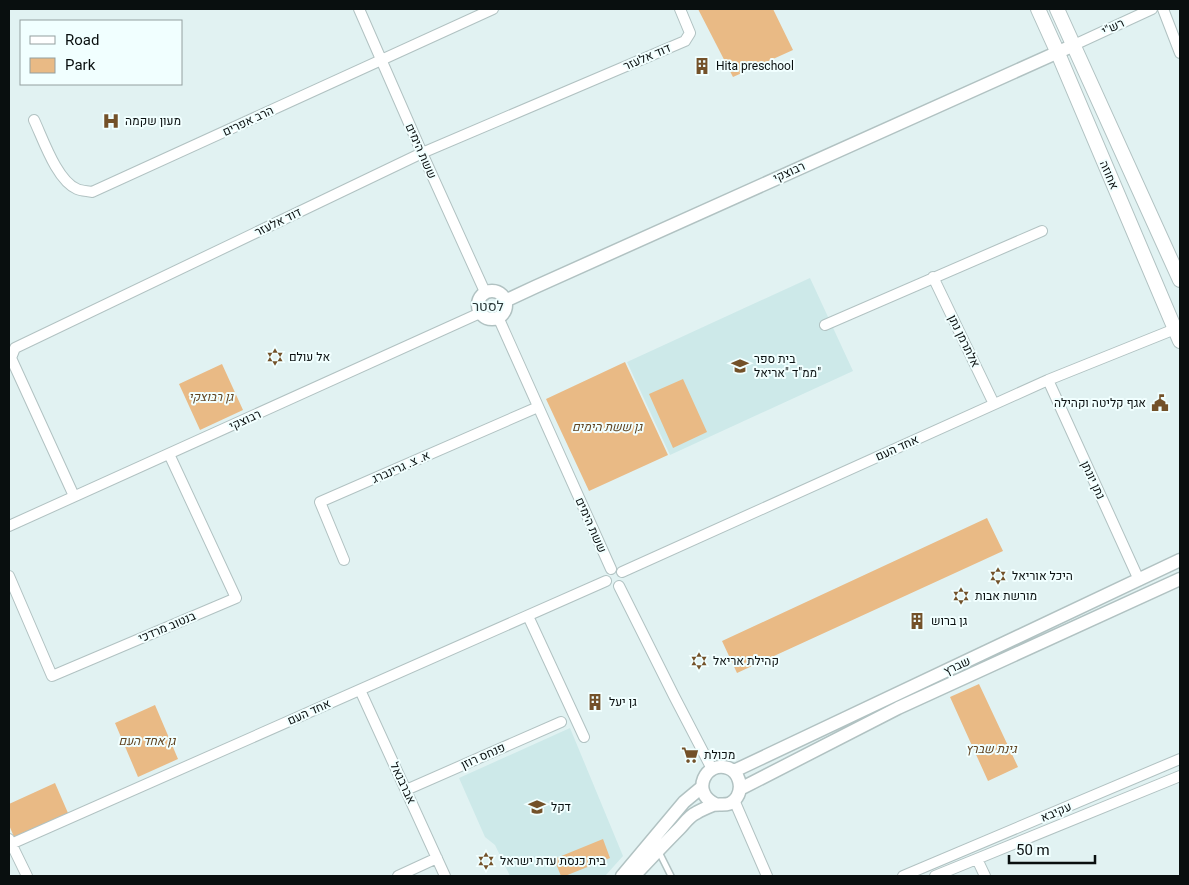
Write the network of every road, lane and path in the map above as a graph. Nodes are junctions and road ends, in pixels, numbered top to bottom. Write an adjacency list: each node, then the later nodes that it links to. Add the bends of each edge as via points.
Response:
1 (359, 9): 11 (street, ששת הימים)
2 (493, 9): 11 (street, הרב אפרים)
3 (680, 9): 13 (street, דוד אלעזר, via 690,33 685,41)
4 (1038, 9): 9 (main road, אחוזה)
5 (1057, 9): 8 (main road, אחוזה)
6 (1152, 9): 8 (street, רש"י)
7 (1162, 9): 10 (street)
8 (1074, 45): 9 (street, רבוצקי); 16 (main road, אחוזה)
9 (1057, 51): 18 (street, רבוצקי); 22 (main road, אחוזה)
10 (1180, 53)
11 (381, 60): 12 (street, הרב אפרים, via 92,192 77,190 64,180); 13 (street, ששת הימים)
12 (34, 120)
13 (422, 153): 17 (street, ששת הימים); 27 (street, דוד אלעזר, via 15,348 10,358)
14 (1042, 231): 15 (street)
15 (933, 277): 21 (street); 24 (street, אלתרמן נתן)
16 (1180, 280)
17 (485, 292): 18 (street, via 500,293); 19 (street, via 478,302)
18 (505, 302): 20 (street, via 504,312)
19 (480, 313): 20 (street, via 488,319); 26 (street, רבוצקי)
20 (498, 318): 25 (street, ששת הימים)
21 (825, 325)
22 (1178, 335): 23 (street, אחד העם)
23 (1048, 380): 24 (street, אחד העם); 35 (street, נתן יונתן)
24 (994, 404): 32 (street, אחד העם)
25 (538, 407): 29 (street, א. צ. גרינברג, via 320,502); 31 (street, ששת הימים)
26 (169, 454): 27 (street, רבוצקי); 33 (street, בנטוב מרדכי, via 236,598 52,676)
27 (74, 496): 28 (street, רבוצקי)
28 (9, 526)
29 (344, 560)
30 (1180, 560): 35 (street, שברץ)
31 (611, 569): 32 (street, via 617,568); 36 (street, via 606,573)
32 (622, 572): 37 (street, via 624,580)
33 (9, 576)
34 (1180, 579): 48 (street, שברץ, via 898,708)
35 (1139, 580): 44 (street, שברץ)
36 (606, 581): 37 (street, via 613,587); 38 (street, אחד העם)
37 (619, 586): 43 (street)
38 (528, 616): 39 (street, אחד העם); 41 (street)
39 (360, 690): 47 (street, אברבנאל); 50 (street, אחד העם)
40 (561, 722): 47 (street, פנחס רוזן)
41 (584, 737)
42 (1180, 759): 61 (street, עקיבא)
43 (712, 769): 44 (street, via 719,767); 46 (street, via 706,774)
44 (734, 771): 48 (street, via 740,782)
45 (1180, 776): 53 (street, עקיבא)
46 (702, 787): 49 (street, via 706,798); 57 (street, via 684,802)
47 (406, 790): 52 (street, אברבנאל)
48 (737, 794): 49 (street, via 729,804); 60 (street)
49 (715, 804): 51 (street, via 694,813)
50 (10, 841): 54 (street)
51 (658, 850): 58 (street); 59 (lane)
52 (438, 858): 55 (street); 56 (street, אברבנאל)
53 (977, 859): 62 (street, עקיבא); 63 (street)
54 (27, 876)
55 (398, 876)
56 (445, 876)
57 (622, 876)
58 (634, 876)
59 (671, 876)
60 (767, 876)
61 (903, 876)
62 (935, 876)
63 (985, 876)

